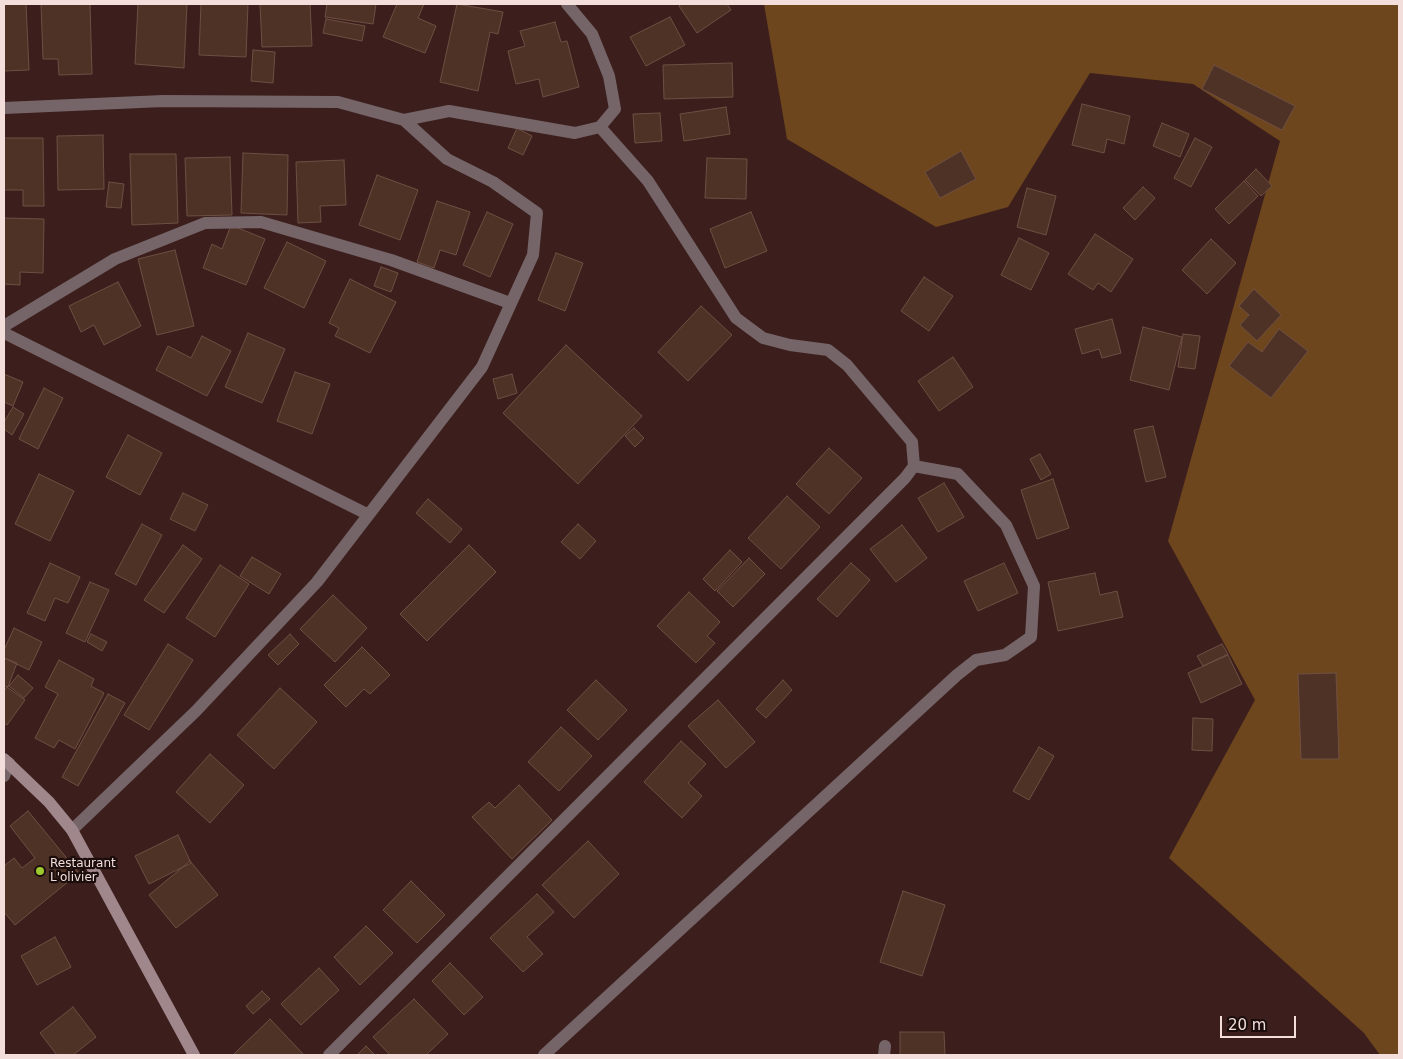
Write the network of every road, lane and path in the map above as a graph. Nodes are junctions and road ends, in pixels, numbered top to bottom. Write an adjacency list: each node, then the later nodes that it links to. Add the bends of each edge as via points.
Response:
1 (567, 4): 4 (street, via 592,34 608,76 615,109)
2 (4, 108): 3 (street, via 163,101 338,102)
3 (404, 120): 4 (street, via 449,111 576,133); 5 (street, via 447,159 493,182 537,213 533,255)
4 (600, 127): 8 (street, via 648,181 736,318 763,338 828,350 847,365 912,442)
5 (510, 303): 6 (street, via 391,260 261,222 205,223 115,258); 9 (street, via 482,367)
6 (4, 326)
7 (4, 333): 9 (street)
8 (914, 466): 14 (street); 15 (street, via 958,474 1006,525 1034,586 1030,637 1005,655 976,660 957,675)
9 (367, 514): 12 (street, via 310,590 196,711)
10 (7, 761): 11 (street); 12 (main road)
11 (4, 776)
12 (72, 830): 13 (main road)
13 (194, 1055)
14 (329, 1055)
15 (544, 1055)

